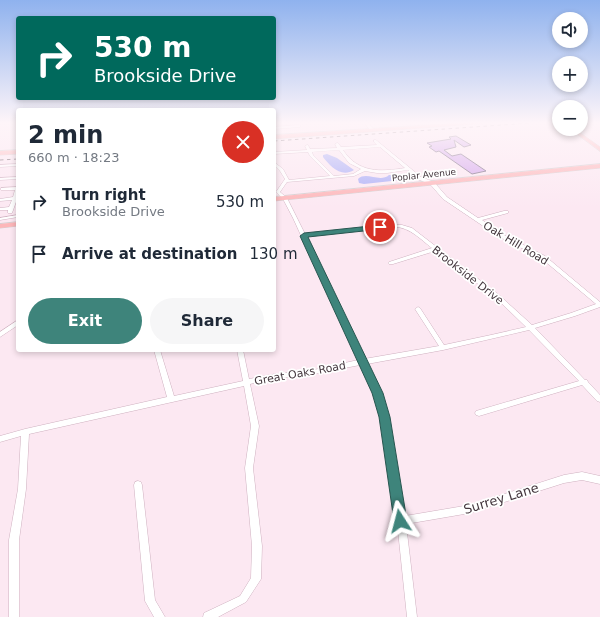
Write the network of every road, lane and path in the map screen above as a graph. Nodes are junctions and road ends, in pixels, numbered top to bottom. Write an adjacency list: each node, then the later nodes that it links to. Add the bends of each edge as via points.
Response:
1 (321, 151): 5 (street)
2 (341, 151): 13 (street, via 347,159)
3 (386, 151): 12 (street)
4 (16, 152): 7 (main road)
5 (309, 152): 6 (street); 14 (street)
6 (276, 153)
7 (0, 154)
8 (16, 165): 10 (street)
9 (276, 165): 18 (street, via 284,173)
10 (0, 166)
11 (600, 166): 19 (main road, Poplar Avenue)
12 (408, 169): 13 (street, via 381,172); 16 (street)
13 (363, 170): 14 (street, via 354,175)
14 (332, 177): 18 (street)
15 (16, 178): 17 (street)
16 (419, 178): 19 (street); 20 (street)
17 (0, 179)
18 (287, 181): 24 (street, via 278,190)
19 (432, 183): 20 (main road, Poplar Avenue); 31 (street, Oak Hill Road, via 445,198)
20 (413, 185): 24 (main road, Poplar Avenue)
21 (16, 188): 22 (street)
22 (3, 189)
23 (16, 198): 26 (street); 27 (street, via 10,210)
24 (285, 198): 25 (main road, Poplar Avenue); 34 (street)
25 (276, 199)
26 (0, 200)
27 (0, 209)
28 (506, 212): 31 (street)
29 (16, 216): 30 (street)
30 (0, 219)
31 (478, 220): 37 (street, Oak Hill Road, via 513,243 543,257)
32 (16, 224): 33 (main road)
33 (0, 226)
34 (304, 236): 35 (street, Brookside Drive, via 402,226); 45 (street)
35 (435, 248): 36 (street); 40 (street, Brookside Drive, via 497,296)
36 (392, 263)
37 (600, 305): 40 (street, Great Oaks Road)
38 (418, 310): 42 (street)
39 (16, 323): 41 (street)
40 (531, 328): 42 (street, Great Oaks Road); 46 (street, Brookside Drive)
41 (0, 335)
42 (443, 348): 45 (street, Great Oaks Road)
43 (158, 352): 48 (street)
44 (240, 352): 47 (street)
45 (364, 361): 47 (street, Great Oaks Road); 55 (street, via 384,417)
46 (585, 382): 49 (street, Brookside Drive); 50 (street)
47 (247, 383): 48 (street, Great Oaks Road); 58 (street, via 255,426 249,468 257,546 256,579 244,600)
48 (171, 399): 51 (street, Great Oaks Road)
49 (600, 399)
50 (479, 413)
51 (25, 432): 52 (street, Great Oaks Road); 56 (street, via 22,489 14,540)
52 (0, 439)
53 (600, 480): 55 (street, Surrey Lane, via 582,476 564,479 470,509)
54 (138, 485): 57 (street, via 150,601)
55 (400, 521): 59 (street)
56 (14, 617)
57 (160, 617)
58 (209, 617)
59 (412, 617)

